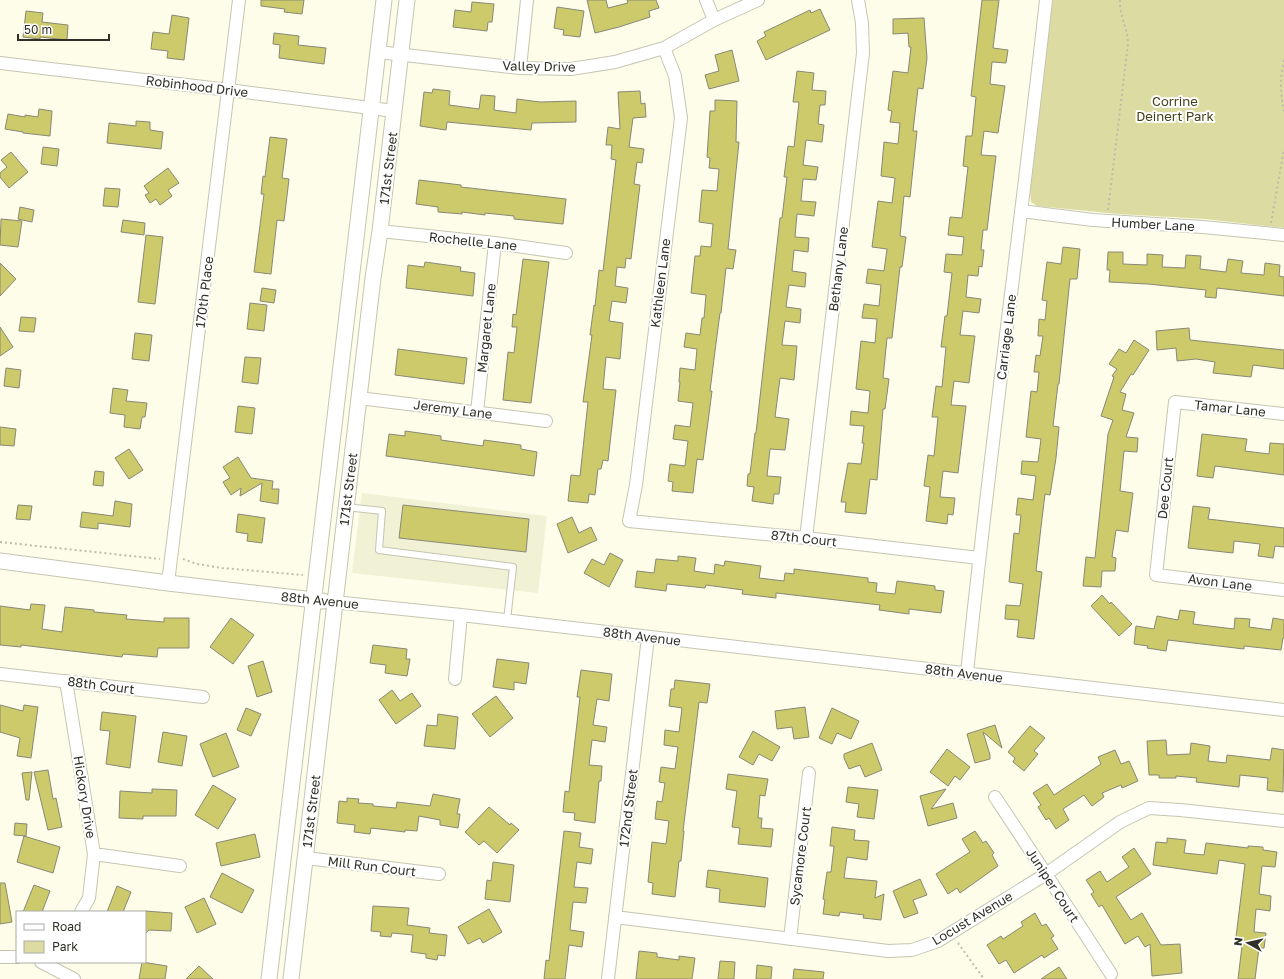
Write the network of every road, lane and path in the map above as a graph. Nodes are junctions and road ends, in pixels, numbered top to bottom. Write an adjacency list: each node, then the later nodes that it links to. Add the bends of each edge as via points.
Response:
1 (239, 0): 17 (street, 170th Place)
2 (384, 0): 12 (street, 171st Street)
3 (407, 0): 13 (street, 171st Street)
4 (527, 0): 16 (street)
5 (706, 0): 10 (street)
6 (758, 0): 10 (street, Valley Drive)
7 (858, 0): 36 (street, Bethany Lane, via 863,53)
8 (1046, 0): 22 (street, Carriage Lane)
9 (1120, 0): 23 (path, via 1128,44)
10 (714, 20): 11 (street, Valley Drive)
11 (664, 48): 16 (street, Valley Drive, via 615,62 571,69); 35 (street, Kathleen Lane, via 675,76 680,118)
12 (378, 52): 13 (street, Valley Drive); 18 (street, 171st Street)
13 (401, 54): 16 (street, Valley Drive); 19 (street, 171st Street)
14 (1284, 60): 20 (path, via 1280,85)
15 (0, 63): 17 (street, Robinhood Drive)
16 (520, 68)
17 (229, 90): 18 (street, Robinhood Drive); 40 (street, 170th Place)
18 (372, 109): 19 (street, Robinhood Drive); 42 (street, 171st Street)
19 (394, 111): 24 (street, 171st Street)
20 (1284, 112)
21 (1284, 149): 25 (path)
22 (1021, 211): 23 (street, Humber Lane); 37 (street, Carriage Lane)
23 (1107, 221): 25 (street, Humber Lane)
24 (380, 231): 27 (street, Rochelle Lane); 29 (street, 171st Street)
25 (1270, 234): 26 (street, Humber Lane)
26 (1284, 235)
27 (495, 243): 28 (street, Rochelle Lane); 31 (street, Margaret Lane)
28 (566, 253)
29 (359, 398): 31 (street, Jeremy Lane); 34 (street, 171st Street)
30 (1175, 402): 32 (street, Tamar Lane); 39 (street, Dee Court)
31 (477, 412): 33 (street, Jeremy Lane)
32 (1284, 414)
33 (546, 421)
34 (346, 507): 43 (street, 171st Street); 45 (lane, via 382,511 379,550 513,567)
35 (630, 520): 36 (street, 87th Court)
36 (806, 538): 37 (street, 87th Court)
37 (979, 558): 48 (street, Carriage Lane)
38 (0, 561): 40 (street, 88th Avenue)
39 (1156, 575): 41 (street, Avon Lane)
40 (168, 583): 42 (street, 88th Avenue)
41 (1284, 590)
42 (313, 600): 43 (street, 88th Avenue); 70 (street, 171st Street)
43 (334, 602): 44 (street, 88th Avenue); 57 (street, 171st Street)
44 (461, 615): 45 (street, 88th Avenue); 49 (street)
45 (507, 620): 46 (street, 88th Avenue)
46 (648, 637): 48 (street, 88th Avenue); 62 (street, 172nd Street)
47 (0, 674): 50 (street, 88th Court)
48 (967, 674): 52 (street, 88th Avenue)
49 (455, 679)
50 (66, 681): 51 (street, 88th Court); 56 (street, Hickory Drive)
51 (203, 697)
52 (1284, 710)
53 (809, 773): 64 (street, Sycamore Court)
54 (995, 797): 60 (street, Juniper Court)
55 (1284, 821): 60 (street, Locust Avenue, via 1149,808 1120,822)
56 (94, 854): 58 (street); 61 (street, Hickory Drive, via 89,898)
57 (306, 858): 59 (street, Mill Run Court); 71 (street, 171st Street)
58 (180, 866)
59 (439, 874)
60 (1046, 874): 63 (street, Locust Avenue); 68 (street, Juniper Court)
61 (82, 911)
62 (615, 918): 64 (street, Locust Avenue); 72 (street, 172nd Street)
63 (951, 933): 64 (street, Locust Avenue, via 938,941 912,950 888,951); 73 (path)
64 (790, 939)
65 (0, 957): 66 (street)
66 (16, 957)
67 (48, 964): 69 (street)
68 (1111, 974)
69 (74, 979)
70 (269, 979)
71 (291, 979)
72 (608, 979)
73 (984, 979)

